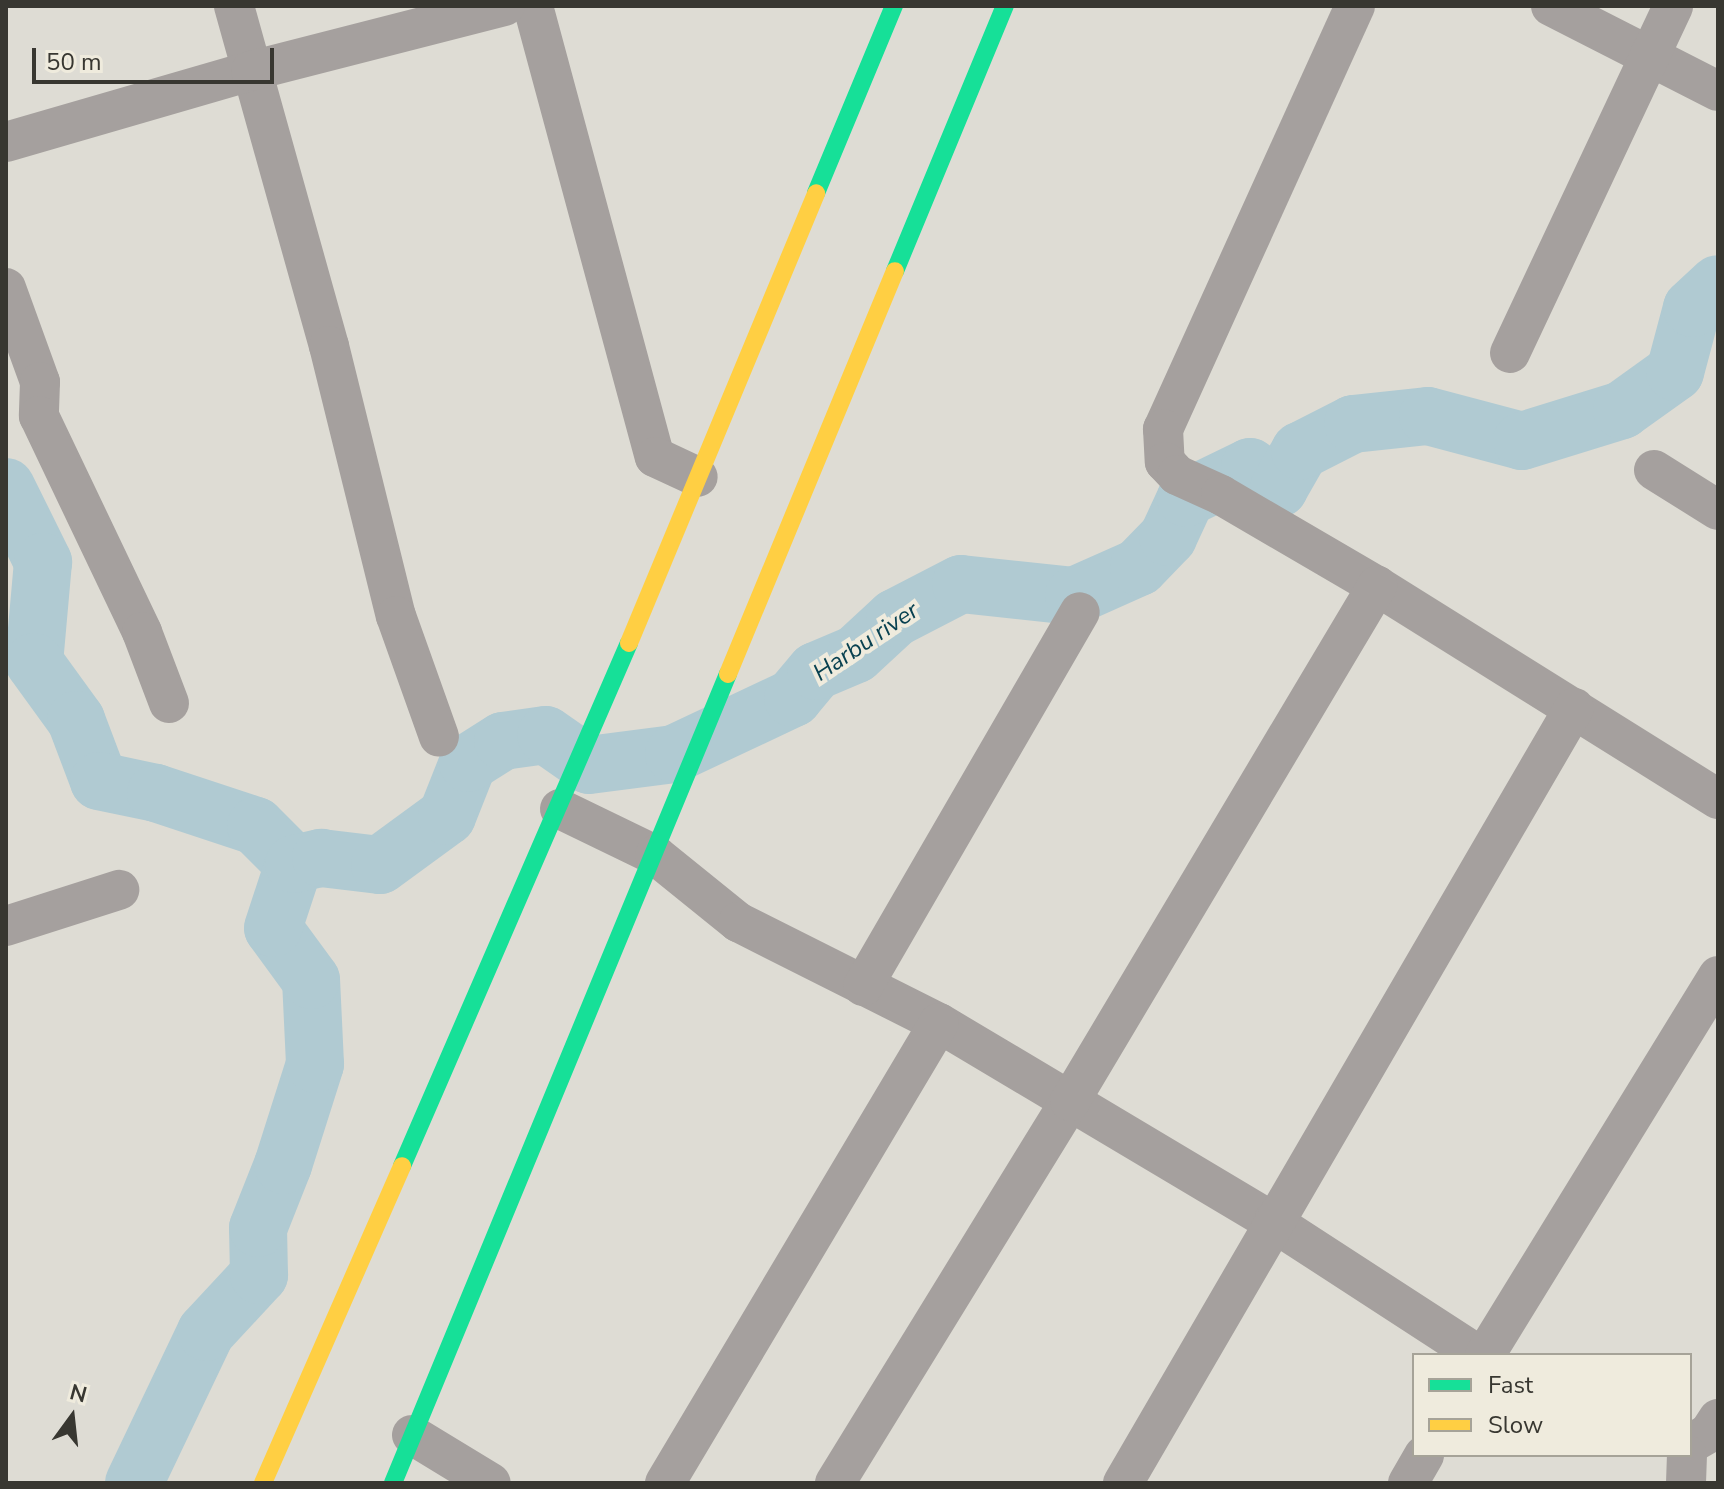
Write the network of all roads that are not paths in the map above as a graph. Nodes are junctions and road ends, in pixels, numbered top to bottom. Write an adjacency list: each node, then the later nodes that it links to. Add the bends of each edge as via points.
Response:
1 (234, 6): 10 (street)
2 (505, 6): 10 (street)
3 (533, 6): 17 (street, via 655,457)
4 (894, 6): 17 (main road)
5 (1005, 6): 26 (main road)
6 (1355, 6): 19 (street, via 1163,429 1165,462 1177,475)
7 (1551, 6): 9 (street)
8 (1673, 6): 9 (street)
9 (1650, 54): 11 (street); 14 (street)
10 (251, 71): 12 (street); 23 (street, via 329,346 396,616)
11 (1718, 91)
12 (6, 142)
13 (6, 288): 15 (street, via 40,382)
14 (1510, 353)
15 (23, 412): 21 (street, via 142,632)
16 (1654, 470): 18 (street)
17 (698, 477): 25 (main road)
18 (1718, 510)
19 (1377, 586): 22 (street); 32 (street)
20 (1080, 612): 30 (street)
21 (169, 703)
22 (1574, 708): 24 (street); 33 (street)
23 (439, 737)
24 (1718, 799)
25 (560, 809): 26 (street); 40 (main road)
26 (655, 855): 30 (street, via 738,922); 36 (main road)
27 (119, 890): 28 (street)
28 (6, 926)
29 (1718, 976): 34 (street)
30 (863, 986): 31 (street)
31 (939, 1023): 32 (street); 43 (street)
32 (1070, 1101): 33 (street); 44 (street)
33 (1273, 1222): 34 (street); 45 (street)
34 (1498, 1350)
35 (1718, 1419): 37 (street, via 1709,1433)
36 (412, 1435): 41 (main road); 42 (street)
37 (1692, 1443)
38 (1423, 1457): 46 (street)
39 (1687, 1457): 47 (street)
40 (263, 1483)
41 (393, 1483)
42 (491, 1483)
43 (665, 1483)
44 (835, 1483)
45 (1123, 1483)
46 (1408, 1483)
47 (1686, 1483)

